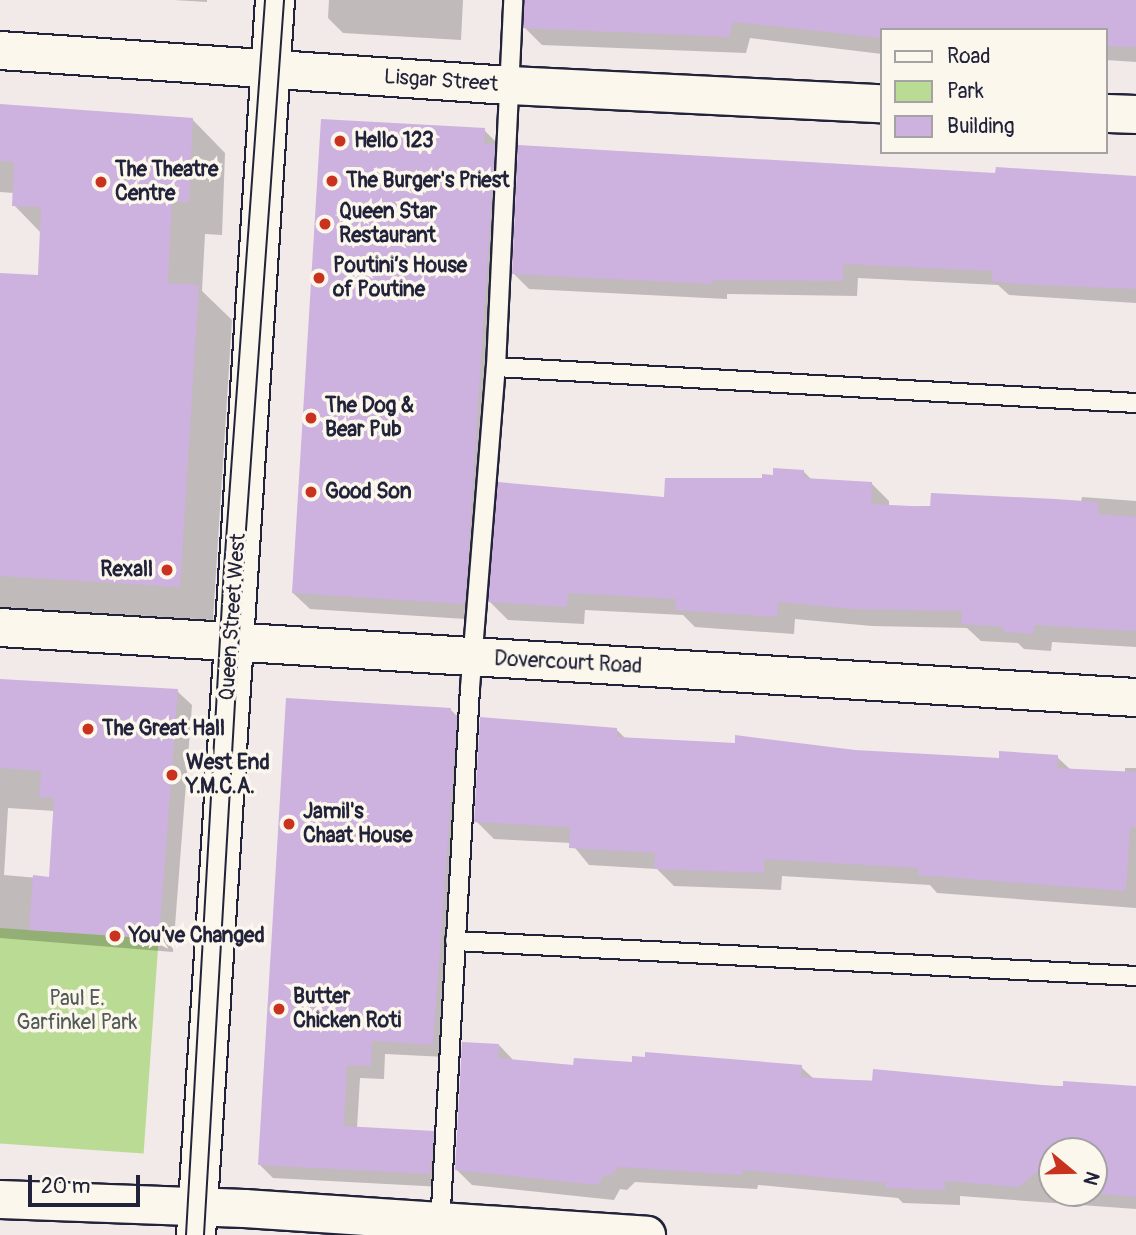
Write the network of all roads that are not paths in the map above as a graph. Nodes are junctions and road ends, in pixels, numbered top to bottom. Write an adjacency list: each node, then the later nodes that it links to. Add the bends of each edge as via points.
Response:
1 (275, 0): 4 (main road, Queen Street West)
2 (513, 0): 5 (lane)
3 (0, 50): 4 (street, Lisgar Street)
4 (271, 69): 5 (street, Lisgar Street); 12 (main road, Queen Street West)
5 (508, 85): 6 (street, Lisgar Street); 9 (lane)
6 (880, 103)
7 (1108, 113): 8 (street)
8 (1136, 114)
9 (496, 367): 10 (lane); 13 (lane)
10 (1136, 403)
11 (0, 627): 12 (street, Dovercourt Road)
12 (231, 642): 13 (street, Dovercourt Road); 18 (main road, Queen Street West)
13 (474, 658): 14 (street, Dovercourt Road); 15 (lane)
14 (1136, 697)
15 (455, 941): 16 (lane); 19 (lane)
16 (1136, 976)
17 (0, 1199): 18 (street)
18 (197, 1221): 19 (street)
19 (440, 1228): 20 (street)
20 (646, 1235)

